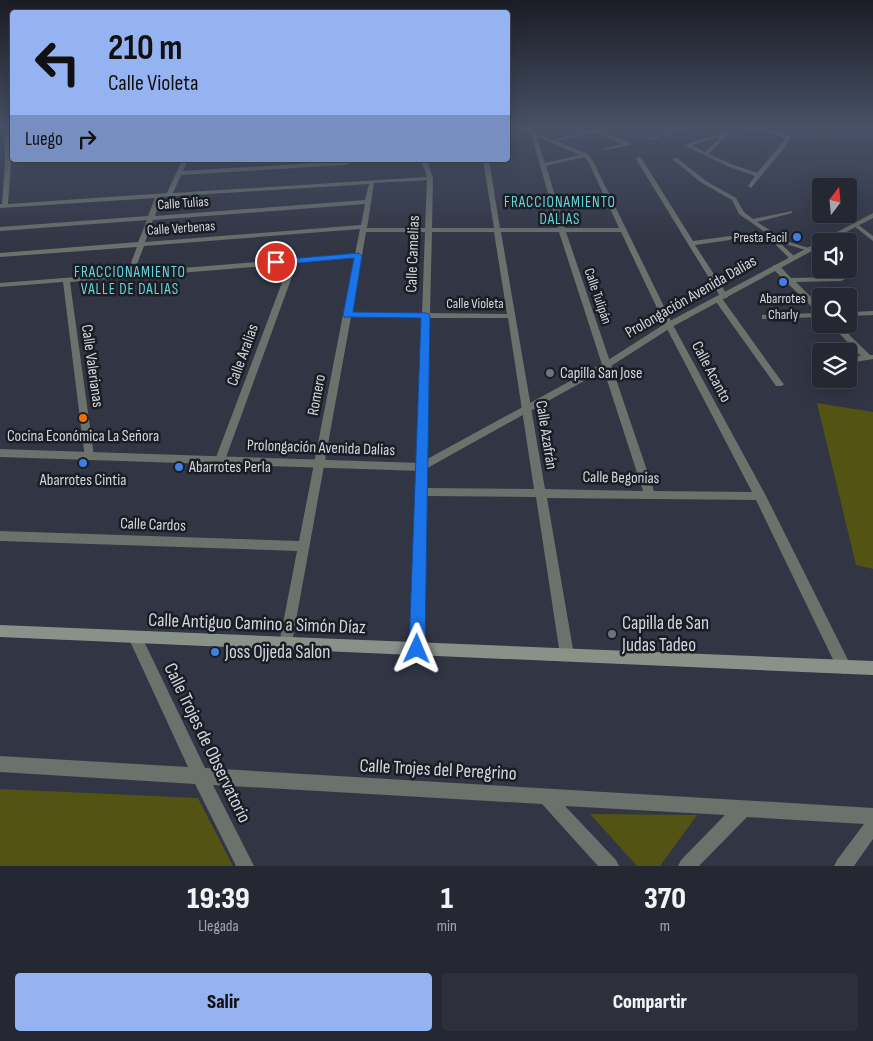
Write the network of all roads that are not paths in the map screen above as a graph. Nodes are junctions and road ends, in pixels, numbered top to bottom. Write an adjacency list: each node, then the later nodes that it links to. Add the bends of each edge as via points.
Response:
1 (8, 167): 20 (street)
2 (182, 167): 12 (street)
3 (272, 167): 12 (street)
4 (426, 167): 14 (street, Calle Camelias)
5 (487, 167): 29 (street, Calle Azafrán)
6 (544, 167): 30 (street, Calle Tulipán)
7 (593, 167): 31 (street, Calle Acanto)
8 (644, 167): 36 (street)
9 (686, 167): 24 (street, via 734,199 737,210)
10 (739, 167): 13 (street)
11 (765, 167): 13 (street)
12 (179, 173): 17 (street)
13 (757, 175): 16 (street)
14 (430, 178): 15 (street); 28 (street, Calle Camelias)
15 (372, 181): 17 (street); 19 (street, Romero)
16 (751, 186)
17 (170, 194): 18 (street)
18 (159, 195): 20 (street); 23 (street)
19 (368, 202): 23 (street, Calle Tulias); 27 (street, Romero)
20 (3, 206)
21 (790, 212): 24 (street)
22 (873, 216): 25 (street, Prolongación Avenida Dalias)
23 (152, 218): 26 (street, Calle Tulias); 37 (street)
24 (751, 221): 32 (street)
25 (856, 225): 33 (street, Prolongación Avenida Dalias); 35 (street)
26 (0, 229)
27 (364, 229): 28 (street, Calle Verbenas); 37 (street, Calle Verbenas); 41 (street, Romero)
28 (428, 230): 29 (street, Calle Verbenas); 56 (street, Calle Camelias)
29 (497, 230): 30 (street, Calle Verbenas); 57 (street, Calle Azafrán)
30 (562, 230): 31 (street, Calle Verbenas); 63 (street, Calle Tulipán)
31 (623, 230): 59 (street, Calle Acanto)
32 (765, 231): 39 (street); 42 (street)
33 (840, 233)
34 (730, 238): 36 (street)
35 (873, 239)
36 (692, 243): 50 (street)
37 (142, 244): 40 (street, Calle Verbenas); 45 (street)
38 (812, 248): 39 (street, Prolongación Avenida Dalias)
39 (809, 249): 42 (street, Prolongación Avenida Dalias)
40 (0, 255)
41 (358, 256): 43 (street); 55 (street, Romero)
42 (792, 258): 44 (street, Prolongación Avenida Dalias)
43 (294, 261): 45 (street); 68 (street, Calle Aralias)
44 (776, 267): 48 (street); 50 (street, Prolongación Avenida Dalias)
45 (130, 274): 47 (street)
46 (841, 279): 48 (street)
47 (66, 280): 49 (street); 67 (street, Calle Valerianas)
48 (790, 280): 51 (street)
49 (0, 285)
50 (721, 298): 59 (street, Prolongación Avenida Dalias); 64 (street)
51 (812, 303)
52 (873, 313): 54 (street)
53 (812, 314): 58 (street)
54 (857, 314)
55 (348, 315): 56 (street, Calle Violeta); 69 (street, Romero)
56 (426, 315): 57 (street, Calle Violeta); 70 (street, Calle Camelias)
57 (512, 316): 65 (street, Calle Azafrán)
58 (765, 317)
59 (669, 325): 63 (street, Prolongación Avenida Dalias); 74 (street, Calle Acanto)
60 (844, 333): 61 (street)
61 (870, 357): 62 (street)
62 (857, 359)
63 (608, 364): 65 (street, Prolongación Avenida Dalias); 73 (street, Calle Tulipán)
64 (779, 384)
65 (527, 409): 70 (street, Prolongación Avenida Dalias); 72 (street, Calle Azafrán)
66 (0, 453): 67 (street, Prolongación Avenida Dalias)
67 (89, 456): 68 (street, Prolongación Avenida Dalias)
68 (220, 460): 69 (street, Prolongación Avenida Dalias)
69 (320, 464): 70 (street, Prolongación Avenida Dalias); 76 (street, Romero)
70 (422, 467): 71 (street, Calle Camelias)
71 (421, 492): 72 (street, Calle Begonias); 80 (street, Calle Camelias)
72 (540, 493): 73 (street, Calle Begonias); 81 (street, Calle Azafrán)
73 (650, 494): 74 (street, Calle Begonias)
74 (760, 496): 82 (street, Calle Acanto)
75 (0, 536): 76 (street, Calle Cardos)
76 (304, 546): 79 (street, Romero)
77 (0, 631): 78 (main road, Calle Antiguo Camino a Simón Díaz)
78 (135, 637): 79 (main road, Calle Antiguo Camino a Simón Díaz); 85 (street, Calle Trojes de Observatorio)
79 (286, 644): 80 (main road, Calle Antiguo Camino a Simón Díaz)
80 (417, 649): 81 (main road, Calle Antiguo Camino a Simón Díaz)
81 (567, 655): 82 (main road, Calle Antiguo Camino a Simón Díaz)
82 (844, 667): 83 (main road, Calle Antiguo Camino a Simón Díaz)
83 (873, 668)
84 (0, 764): 85 (street, Calle Trojes del Peregrino)
85 (200, 776): 86 (street, Calle Trojes del Peregrino); 90 (street, Calle Trojes de Observatorio)
86 (546, 797): 87 (street, Calle Trojes del Peregrino); 91 (street)
87 (743, 809): 88 (street, Calle Trojes del Peregrino); 92 (street)
88 (873, 816)
89 (873, 825): 93 (street)
90 (245, 866)
91 (610, 866)
92 (687, 866)
93 (844, 866)

